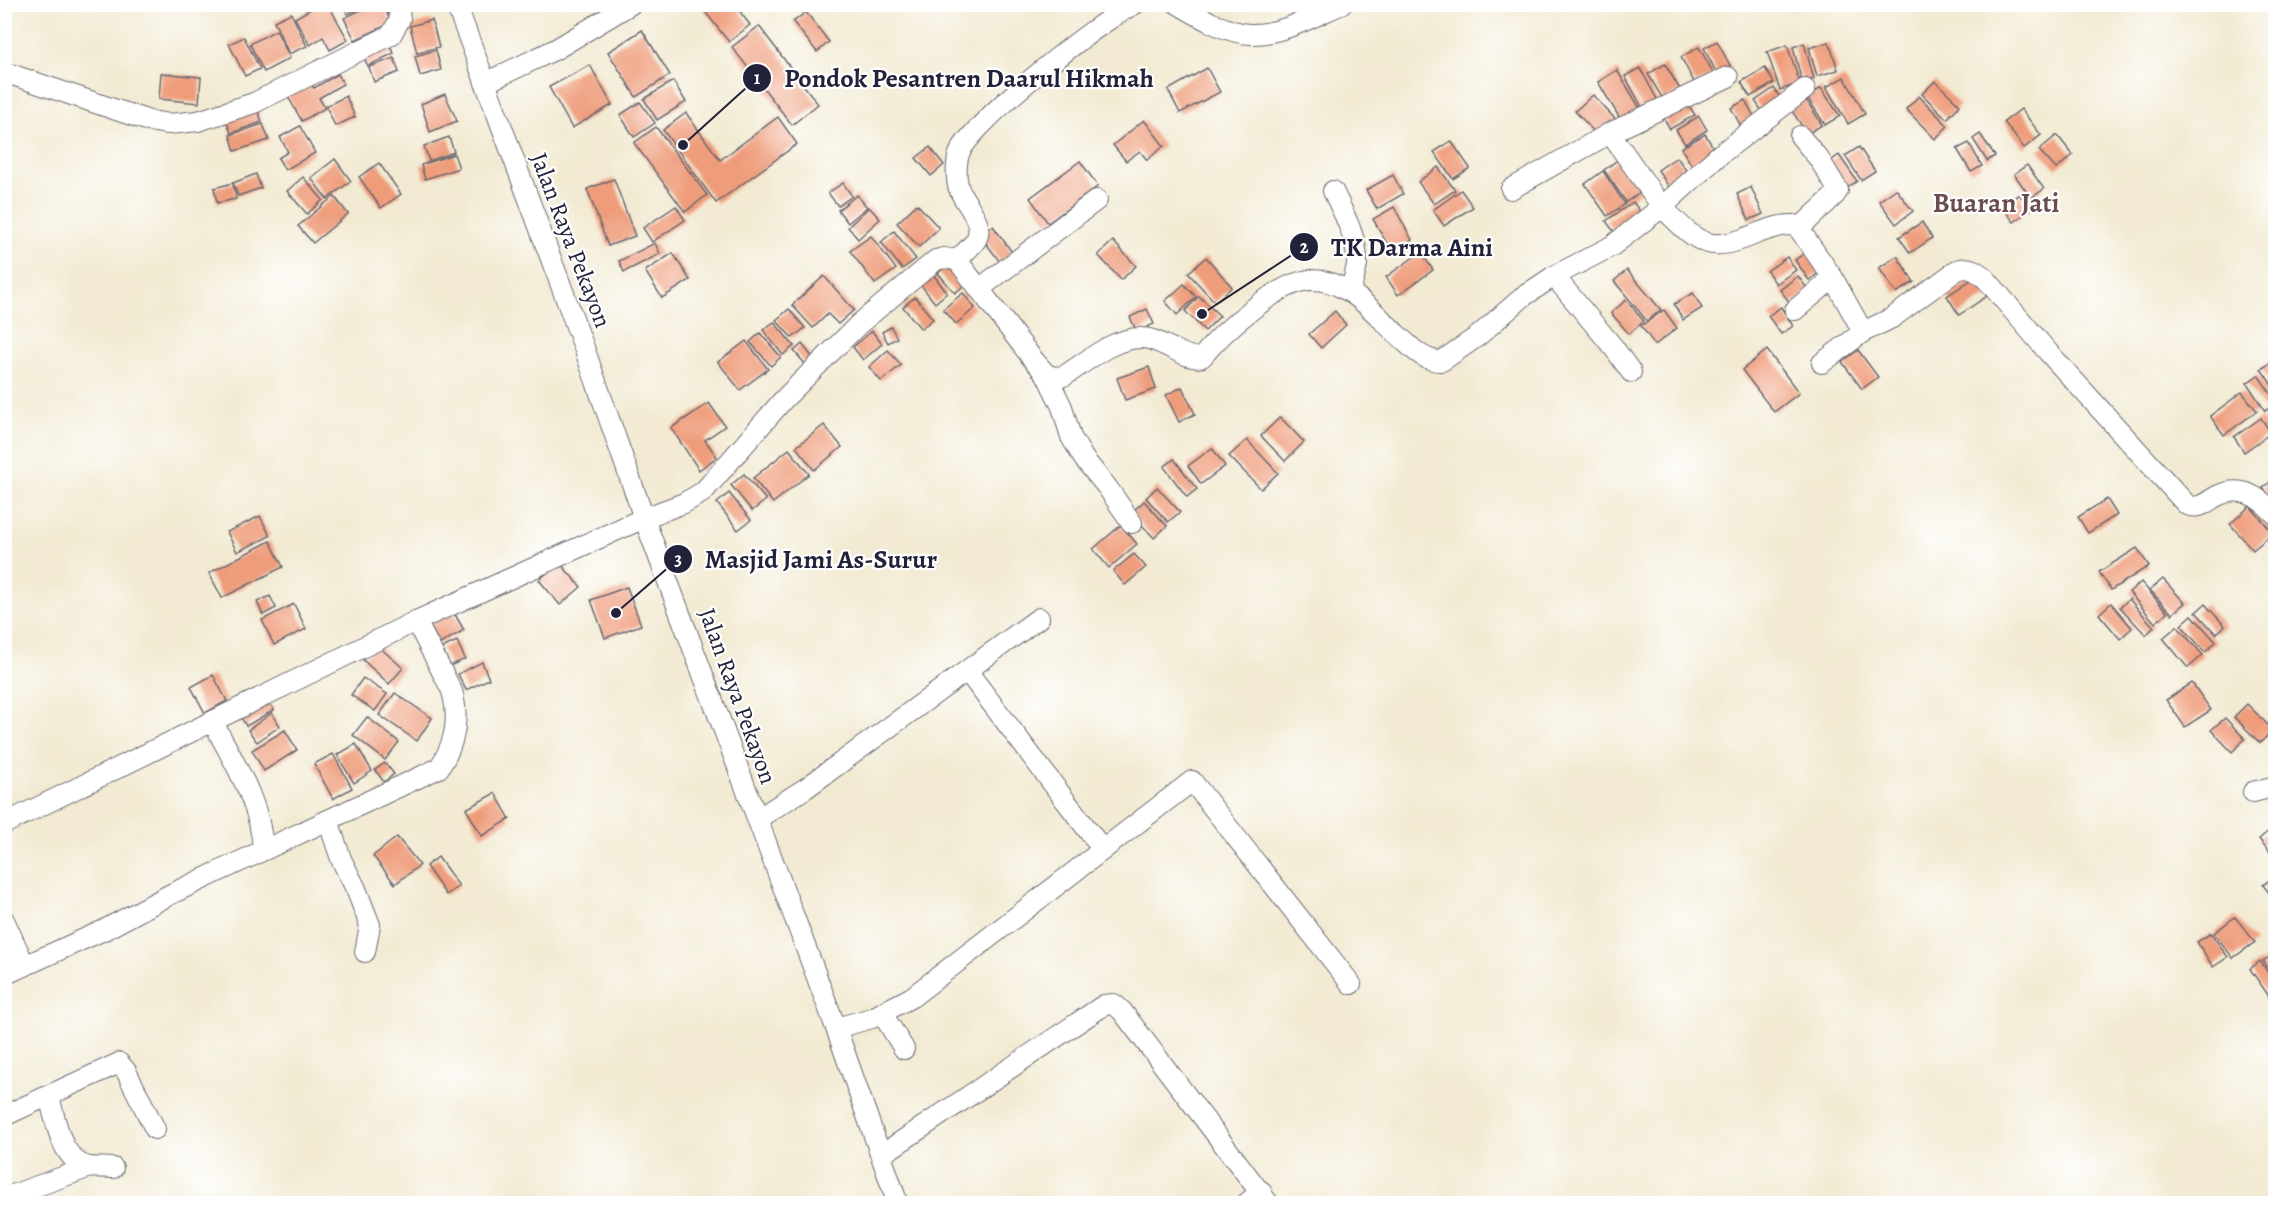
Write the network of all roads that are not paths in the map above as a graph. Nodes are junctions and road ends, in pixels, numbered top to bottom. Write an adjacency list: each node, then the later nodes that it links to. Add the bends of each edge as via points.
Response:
1 (398, 4): 7 (street, via 400,19 391,34 254,103 198,121 149,121)
2 (456, 4): 9 (street, Jalan Raya Pekayon)
3 (631, 4): 9 (street, via 556,49)
4 (1135, 4): 18 (street, via 1104,22 970,136 959,155 958,187 974,216 978,234)
5 (1178, 4): 6 (street, via 1229,30 1250,34 1295,24)
6 (1342, 4)
7 (4, 72)
8 (1728, 77): 11 (street)
9 (485, 83): 29 (street, Jalan Raya Pekayon)
10 (1805, 89): 16 (street, via 1718,156)
11 (1610, 133): 13 (street); 16 (street)
12 (1800, 136): 17 (street, via 1838,190)
13 (1512, 189)
14 (1333, 191): 22 (street, via 1355,247 1357,264)
15 (1097, 200): 21 (street)
16 (1662, 207): 17 (street, via 1694,237 1721,246 1787,224); 19 (street, via 1612,246)
17 (1800, 229): 20 (street)
18 (957, 260): 21 (street); 29 (street, via 936,260 859,324 784,399 703,492)
19 (1554, 276): 22 (street, via 1478,336 1435,362 1419,354); 26 (street)
20 (1833, 278): 23 (street); 24 (street)
21 (980, 289): 27 (street)
22 (1350, 292): 27 (street, via 1313,280 1286,288 1221,335 1202,357 1189,356 1143,337 1117,343 1064,376)
23 (1795, 310)
24 (1863, 332): 25 (street); 28 (street, via 1892,318 1957,270 1973,269 2187,505 2199,507 2224,494 2244,491)
25 (1822, 363)
26 (1631, 372)
27 (1046, 374): 30 (street, via 1071,437)
28 (2276, 515)
29 (650, 516): 32 (street); 37 (street, Jalan Raya Pekayon)
30 (1132, 523)
31 (1039, 618): 33 (street)
32 (416, 621): 34 (street); 38 (street, via 455,703 454,740 449,753 439,768)
33 (967, 671): 37 (street); 41 (street)
34 (213, 722): 39 (street); 40 (street, via 254,802)
35 (2276, 786): 36 (street)
36 (2253, 792)
37 (757, 819): 48 (street, Jalan Raya Pekayon)
38 (328, 820): 40 (street); 43 (street, via 340,859 370,925)
39 (4, 824)
40 (262, 850): 44 (street)
41 (1103, 850): 46 (street, via 1192,781); 47 (street, via 912,997)
42 (4, 920): 44 (street)
43 (365, 952)
44 (25, 966): 45 (street)
45 (4, 975)
46 (1351, 984)
47 (882, 1013): 48 (street); 49 (street)
48 (836, 1028): 53 (street, Jalan Raya Pekayon)
49 (904, 1049)
50 (49, 1096): 51 (street); 52 (street, via 119,1063); 54 (street, via 63,1143 80,1164)
51 (4, 1116)
52 (155, 1129)
53 (881, 1155): 57 (street, via 1104,1005 1113,1005 1122,1011); 58 (street, Jalan Raya Pekayon)
54 (90, 1167): 55 (street); 56 (street)
55 (113, 1168)
56 (4, 1198)
57 (1259, 1199)
58 (898, 1203)

